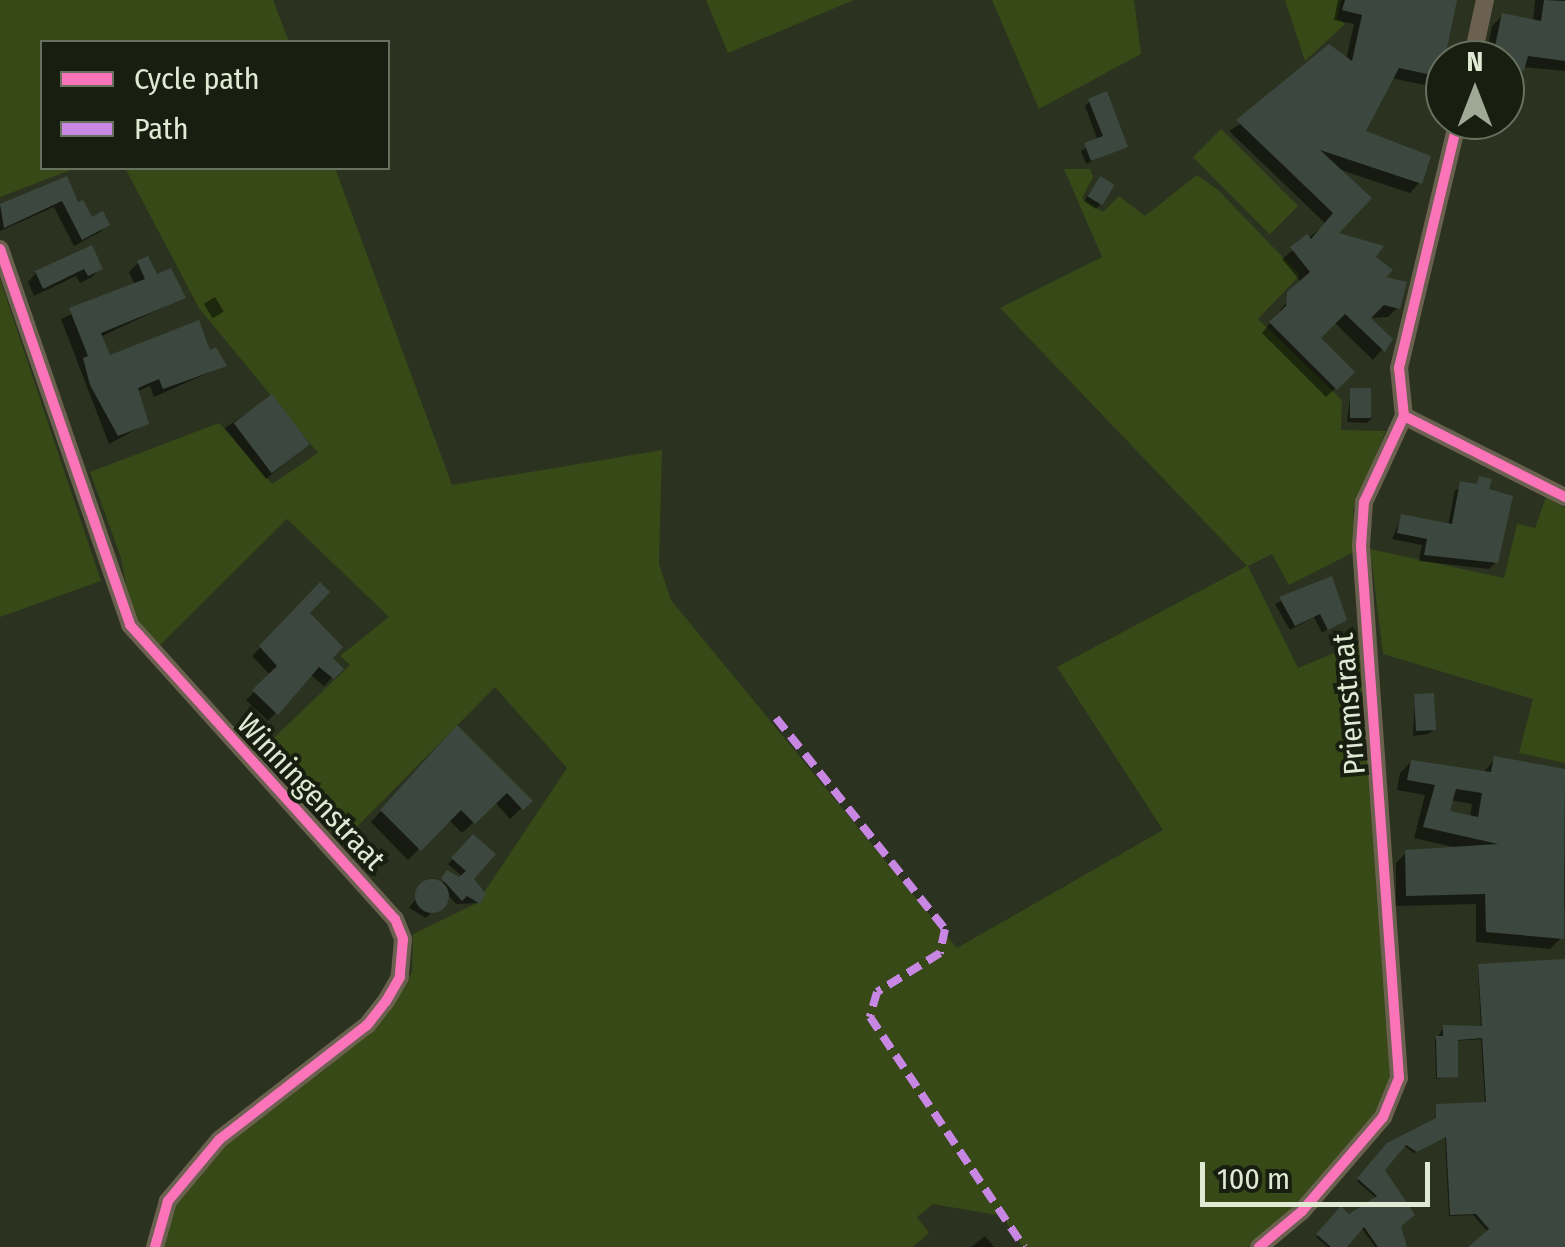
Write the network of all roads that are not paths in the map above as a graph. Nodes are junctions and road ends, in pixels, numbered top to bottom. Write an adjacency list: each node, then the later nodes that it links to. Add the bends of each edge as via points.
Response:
1 (1485, 0): 2 (street)
2 (1476, 40)
3 (1453, 140): 5 (street, via 1399,368)
4 (0, 249): 7 (street, Winningenstraat, via 130,624 395,919 402,939 400,977 386,1001 218,1140 168,1200)
5 (1404, 416): 6 (street); 8 (street, Priemstraat, via 1364,502 1361,546 1399,1078 1383,1117 1302,1212)
6 (1565, 497)
7 (155, 1247)
8 (1259, 1247)

